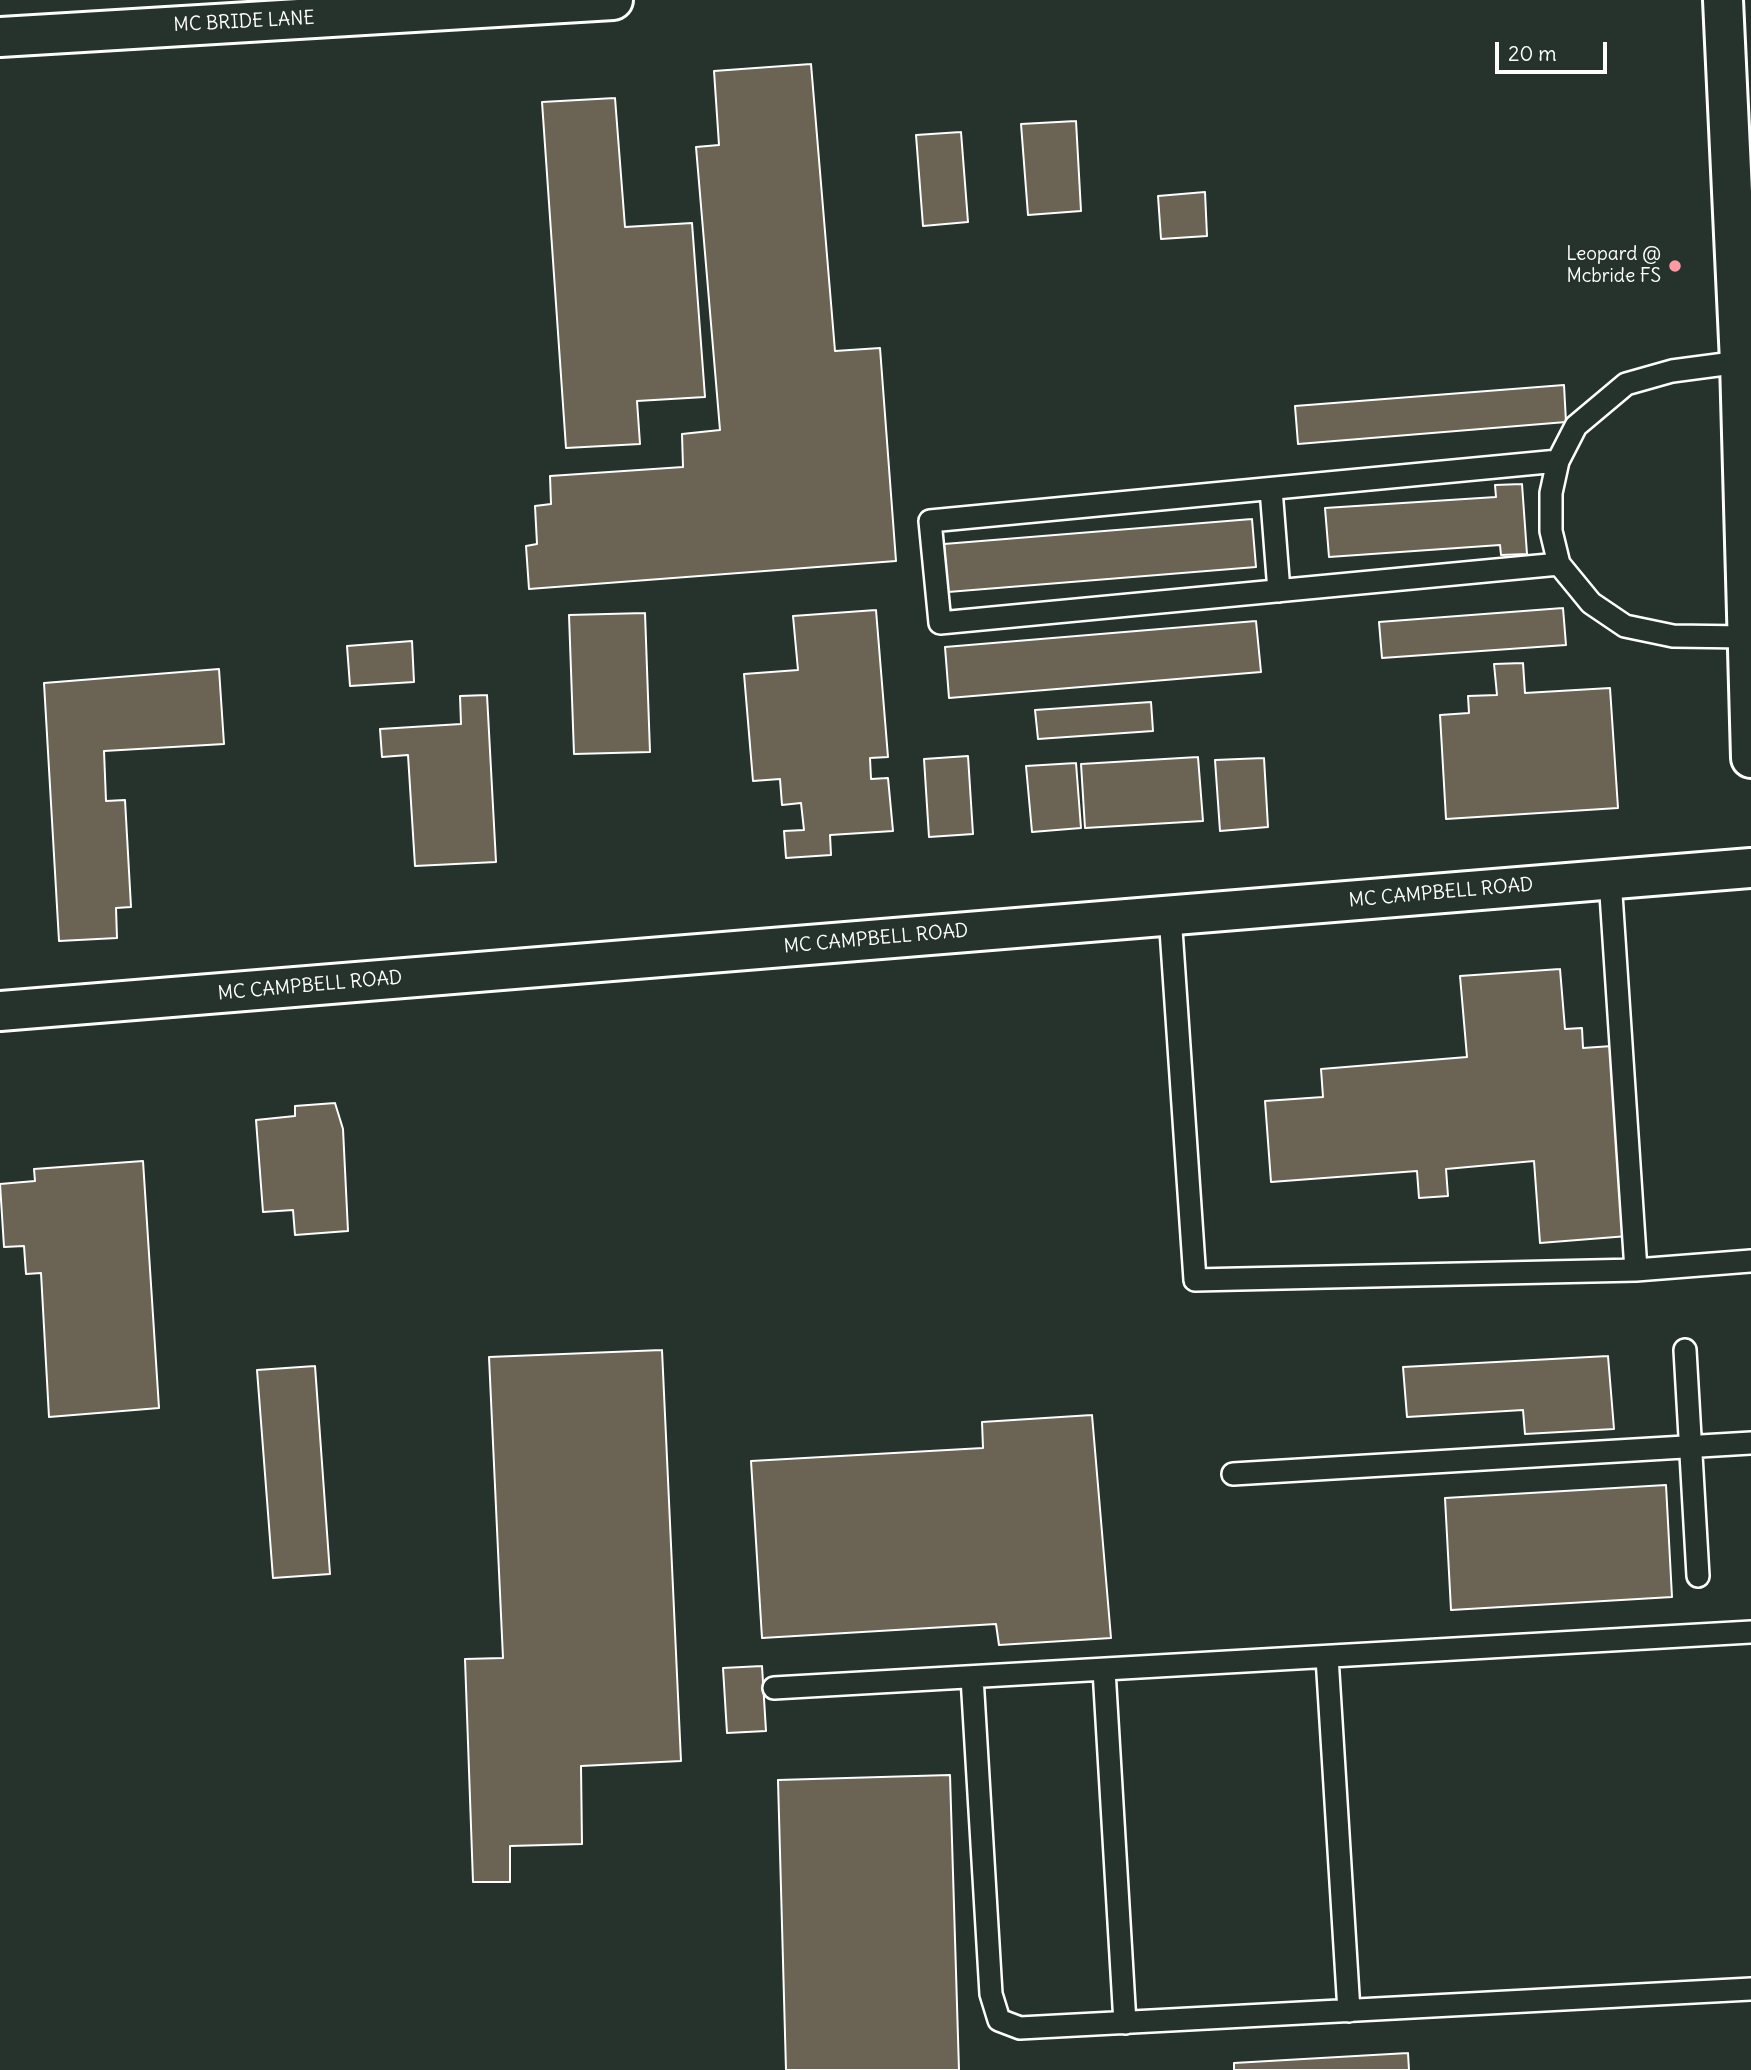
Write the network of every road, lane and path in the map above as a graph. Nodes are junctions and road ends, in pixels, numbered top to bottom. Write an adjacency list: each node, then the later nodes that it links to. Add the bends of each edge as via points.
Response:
1 (613, 0): 3 (street, MC BRIDE LANE)
2 (1723, 0): 4 (street)
3 (0, 37)
4 (1740, 362): 5 (lane, via 1672,371 1626,384 1576,426); 9 (street)
5 (1558, 461): 6 (lane); 7 (lane, via 1551,493 1551,531)
6 (1271, 489): 8 (lane); 8 (lane, via 930,521 940,623)
7 (1559, 564): 8 (lane); 9 (lane, via 1591,603 1625,626 1673,636)
8 (1279, 591)
9 (1746, 637): 10 (street)
10 (1751, 758)
11 (1751, 868): 12 (street, MC CAMPBELL ROAD)
12 (1610, 879): 13 (street, MC CAMPBELL ROAD); 16 (lane)
13 (1170, 915): 14 (street, MC CAMPBELL ROAD); 16 (lane, via 1195,1280)
14 (0, 1011)
15 (1751, 1261): 16 (lane)
16 (1636, 1270)
17 (1685, 1350): 19 (lane)
18 (1751, 1443): 19 (lane)
19 (1690, 1446): 20 (lane); 21 (lane)
20 (1233, 1474)
21 (1698, 1576)
22 (1751, 1632): 23 (lane)
23 (1327, 1657): 24 (lane); 28 (lane)
24 (1104, 1670): 25 (lane); 29 (lane)
25 (972, 1677): 26 (lane); 29 (lane, via 992,1994 999,2020 1020,2028)
26 (774, 1688)
27 (1751, 1989): 28 (lane)
28 (1349, 2011): 29 (lane)
29 (1125, 2023)

